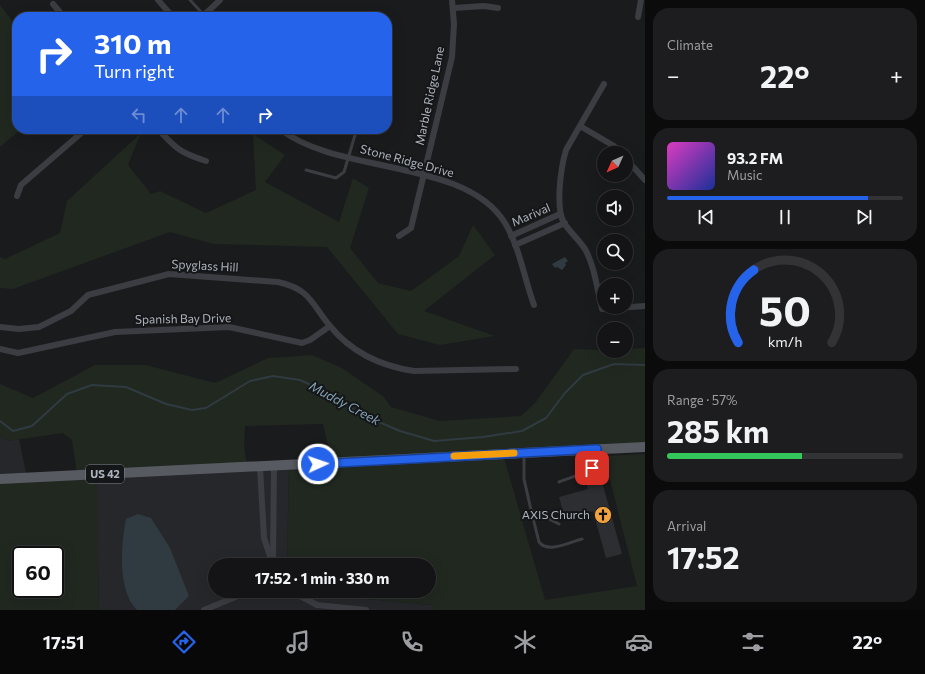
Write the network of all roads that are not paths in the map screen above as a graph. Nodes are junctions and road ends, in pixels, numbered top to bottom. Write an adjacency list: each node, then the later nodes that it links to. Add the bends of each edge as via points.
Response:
1 (158, 0): 10 (street)
2 (190, 0): 11 (lane)
3 (220, 0): 12 (street)
4 (452, 0): 7 (street, Marble Ridge Lane)
5 (641, 0): 13 (street)
6 (53, 4): 9 (street)
7 (454, 8): 8 (street); 25 (street, Marble Ridge Lane, via 452,57)
8 (498, 8)
9 (60, 12)
10 (169, 12)
11 (200, 12)
12 (207, 12)
13 (638, 17)
14 (604, 84): 15 (street)
15 (580, 126): 20 (street); 28 (street, via 563,160)
16 (80, 134): 27 (street, via 21,185)
17 (162, 134): 22 (street, via 182,153)
18 (286, 134): 21 (street, Stone Ridge Drive, via 314,149)
19 (355, 136): 21 (lane)
20 (614, 146)
21 (349, 157): 24 (lane, via 344,172 336,178); 25 (street, Stone Ridge Drive)
22 (206, 161)
23 (633, 167): 26 (street)
24 (306, 170)
25 (424, 175): 30 (street, Marble Ridge Lane, via 411,228); 31 (street, Stone Ridge Drive, via 466,189 489,204 504,222)
26 (645, 180)
27 (16, 196)
28 (560, 214): 29 (street); 31 (street, Marival)
29 (565, 223): 32 (street, Marival); 34 (street, via 585,250 593,269 602,309)
30 (399, 236)
31 (511, 236): 32 (street, Stone Ridge Drive)
32 (515, 245): 33 (street, Stone Ridge Drive)
33 (534, 305)
34 (645, 306)
35 (330, 326): 36 (street, Spyglass Hill, via 308,295 294,286 278,282 169,274 88,295 71,311 39,327); 37 (street, Spanish Bay Drive, via 302,343 229,327 115,332 18,353); 38 (street, via 357,352 373,361 400,369)
36 (0, 327)
37 (0, 349)
38 (516, 369)
39 (645, 447): 40 (main road, US 42)
40 (597, 449): 41 (main road, US 42); 45 (lane, via 596,461 592,468)
41 (524, 453): 42 (main road, US 42); 46 (lane, via 524,479)
42 (274, 466): 43 (main road, US 42); 50 (street)
43 (260, 467): 44 (main road, US 42); 49 (street, via 264,538)
44 (0, 479)
45 (559, 482)
46 (531, 510): 47 (lane); 48 (lane, via 542,546 554,547)
47 (560, 524)
48 (582, 539)
49 (271, 558)
50 (274, 558)
51 (235, 598): 53 (street)
52 (304, 598): 55 (street, via 317,605)
53 (211, 609): 54 (street)
54 (204, 610)
55 (366, 610)

